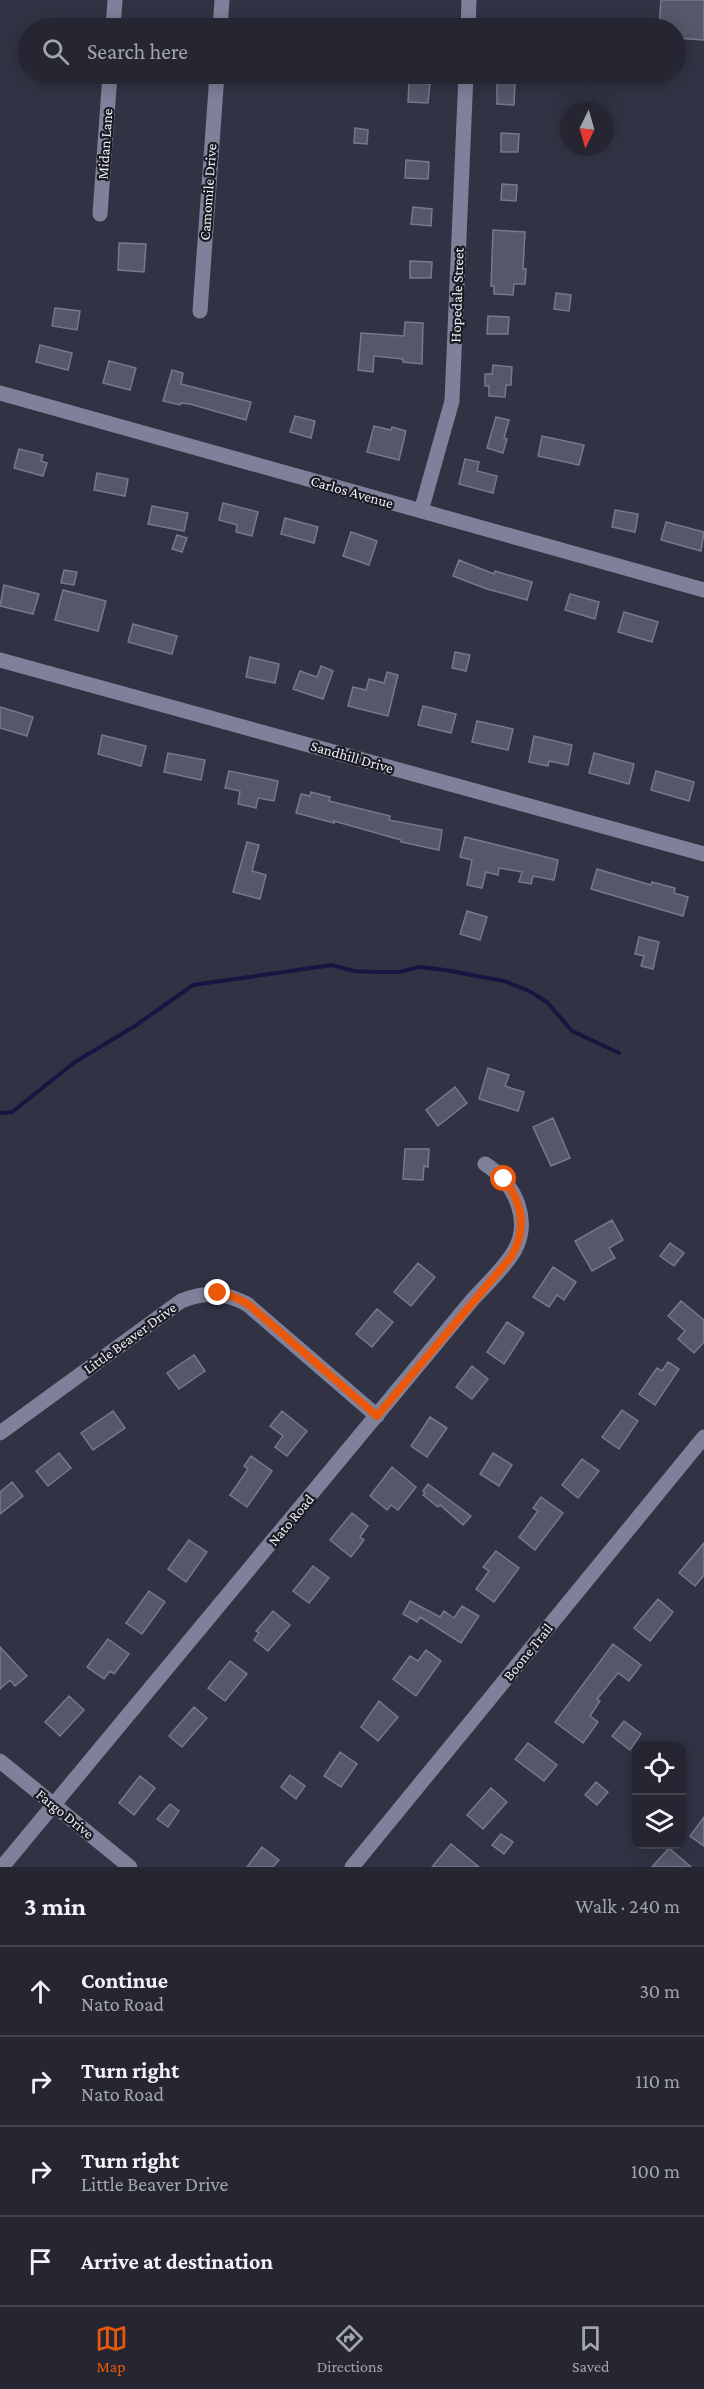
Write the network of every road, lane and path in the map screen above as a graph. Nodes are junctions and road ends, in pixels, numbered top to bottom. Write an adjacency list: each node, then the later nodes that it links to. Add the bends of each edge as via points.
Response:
1 (115, 0): 4 (street)
2 (222, 0): 5 (street)
3 (469, 0): 6 (street)
4 (114, 18)
5 (221, 18)
6 (468, 18)
7 (109, 84): 10 (street, Midan Lane)
8 (216, 84): 11 (street, Camomile Drive)
9 (466, 84): 13 (street, Hopedale Street, via 453,401)
10 (100, 214)
11 (200, 310)
12 (0, 393): 13 (street, Carlos Avenue)
13 (421, 511): 14 (street, Carlos Avenue)
14 (704, 590)
15 (0, 660): 16 (street, Sandhill Drive)
16 (704, 854)
17 (485, 1164): 18 (street, Nato Road, via 514,1191 520,1206 521,1234 517,1246)
18 (377, 1416): 19 (street, Little Beaver Drive, via 248,1304 209,1293 181,1301); 22 (street, Nato Road)
19 (0, 1433)
20 (704, 1437): 25 (street, Boone Trail)
21 (0, 1761): 22 (street, Fargo Drive)
22 (52, 1805): 23 (street, Nato Road); 24 (street, Fargo Drive)
23 (2, 1867)
24 (130, 1867)
25 (352, 1867)

